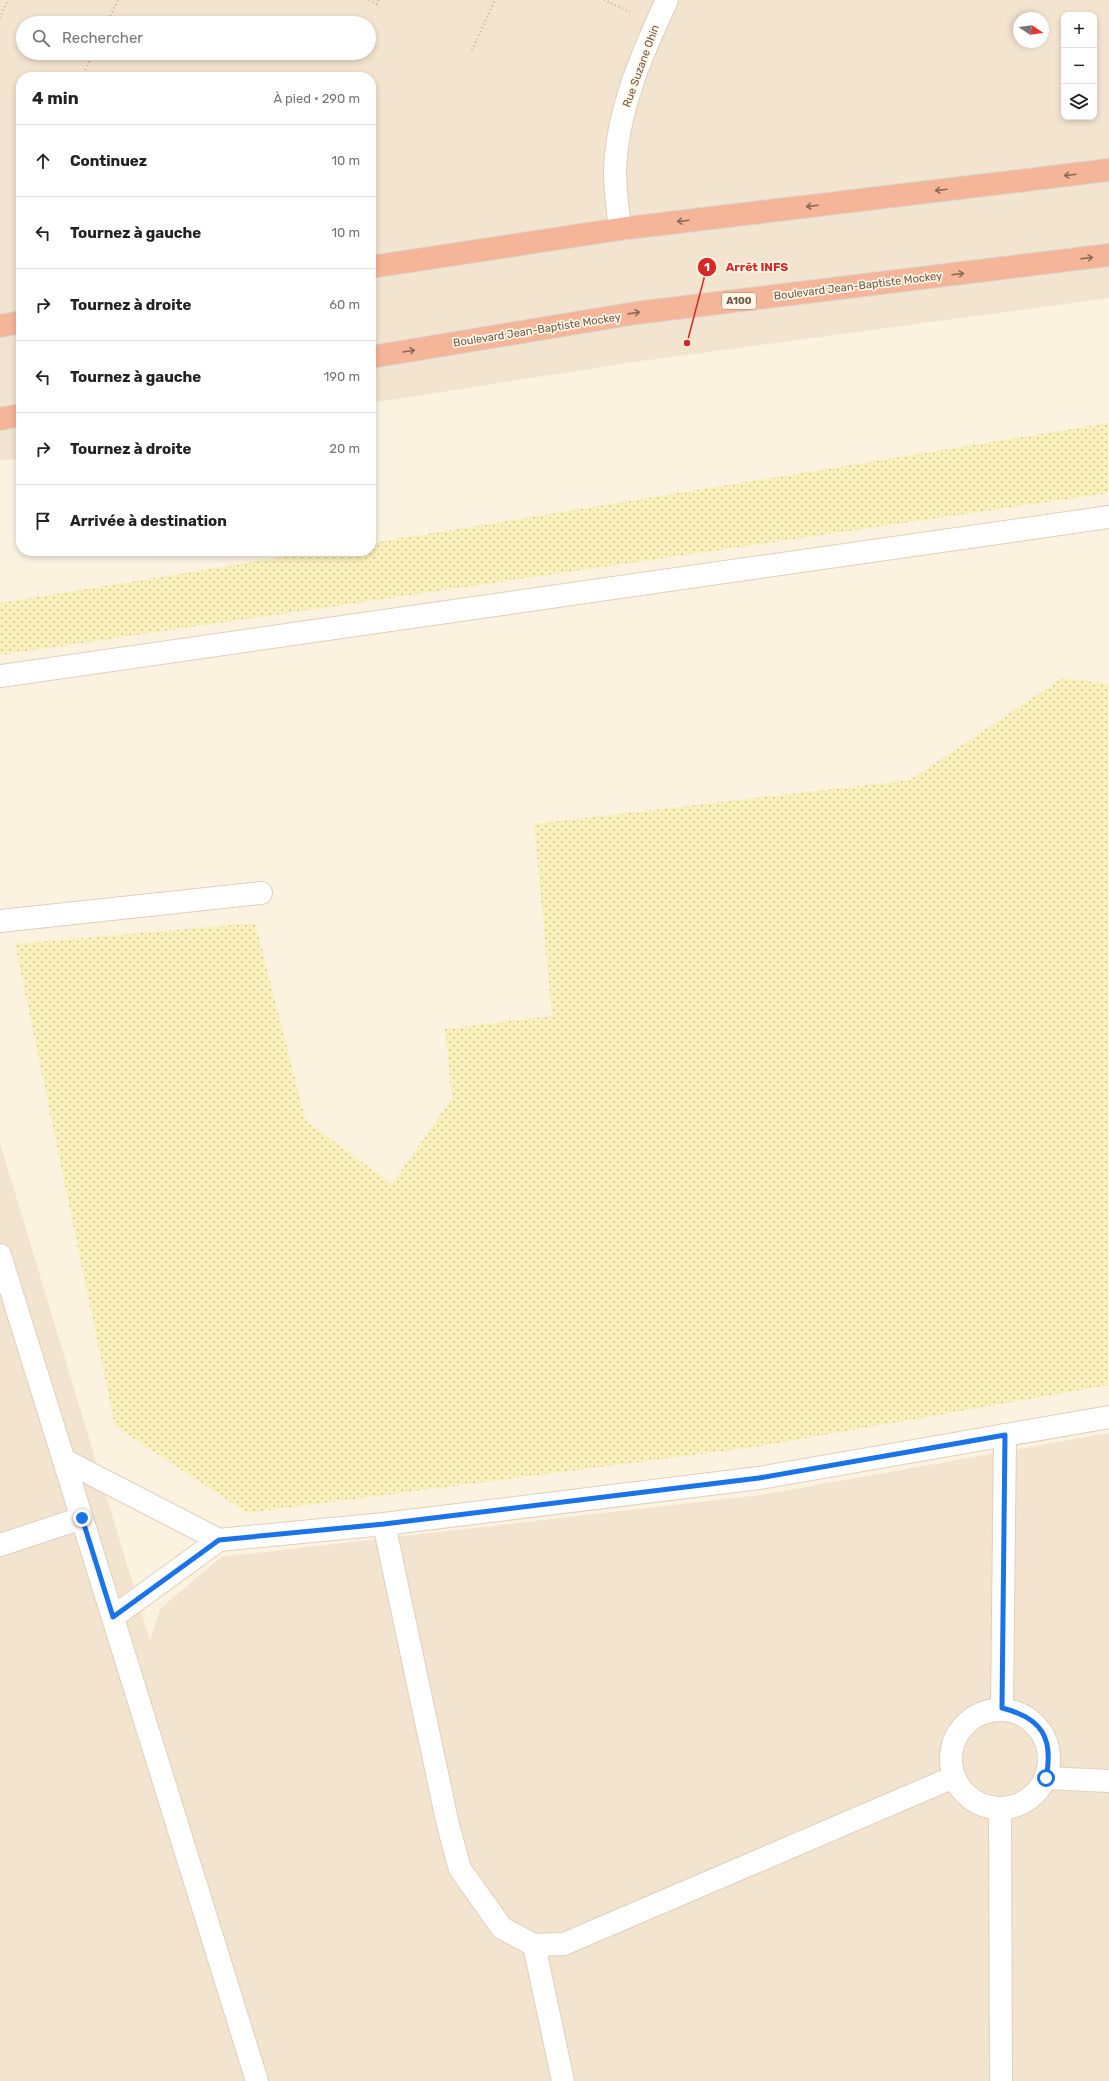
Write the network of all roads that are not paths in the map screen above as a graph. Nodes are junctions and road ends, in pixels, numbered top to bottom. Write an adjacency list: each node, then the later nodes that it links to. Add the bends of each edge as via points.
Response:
1 (667, 0): 3 (street, Rue Suzane Ohin, via 630,89 620,127 615,171)
2 (1109, 170): 3 (highway, one-way to 3)
3 (620, 229): 5 (highway)
4 (1109, 256): 8 (highway, Boulevard Jean-Baptiste Mockey / A100, one-way to 4, via 636,313)
5 (376, 266)
6 (16, 323): 7 (highway)
7 (0, 326)
8 (376, 356)
9 (16, 416): 10 (highway)
10 (0, 419)
11 (1109, 517): 12 (street)
12 (0, 676)
13 (261, 893): 14 (street)
14 (0, 921)
15 (0, 1255): 18 (street)
16 (1109, 1417): 17 (street)
17 (1005, 1435): 20 (street, via 759,1478); 24 (street)
18 (64, 1460): 19 (street); 21 (street)
19 (82, 1518): 22 (street); 23 (street)
20 (384, 1524): 21 (street); 29 (street, via 446,1817 460,1868 502,1928)
21 (219, 1540): 23 (street)
22 (0, 1544)
23 (113, 1617): 31 (street)
24 (1002, 1708): 25 (street, via 982,1712 966,1722 955,1739 950,1758); 26 (street, via 1020,1713 1036,1724 1048,1746 1050,1759)
25 (954, 1777): 28 (street, via 964,1794 980,1805); 29 (street, via 564,1944)
26 (1046, 1778): 27 (street); 28 (street, via 1035,1795 1019,1805)
27 (1109, 1781)
28 (1000, 1809): 30 (street)
29 (534, 1945): 32 (street)
30 (1002, 2080)
31 (257, 2081)
32 (563, 2081)

